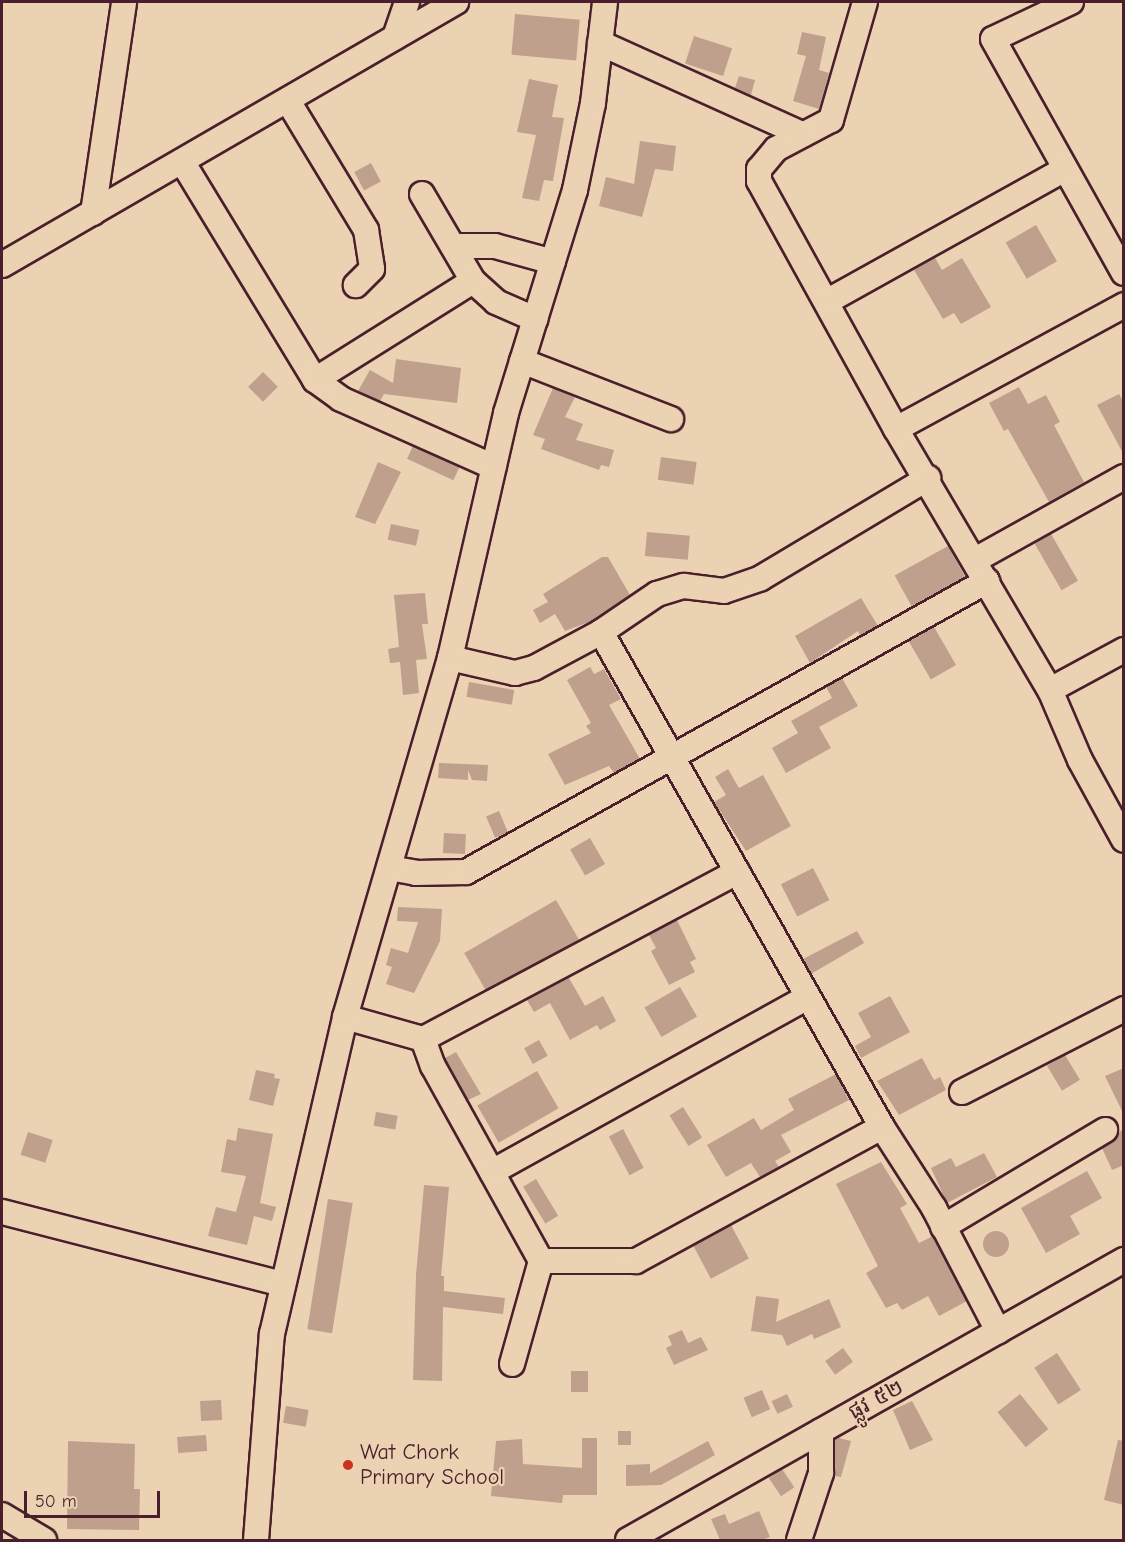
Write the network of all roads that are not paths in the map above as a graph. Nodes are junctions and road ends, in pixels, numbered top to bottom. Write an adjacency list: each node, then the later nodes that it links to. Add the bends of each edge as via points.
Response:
1 (123, 2): 14 (street)
2 (407, 2): 7 (street)
3 (456, 2): 7 (street)
4 (605, 2): 8 (street)
5 (865, 2): 10 (street, via 831,120)
6 (1071, 2): 12 (street, via 993,39)
7 (395, 37): 9 (street)
8 (600, 43): 10 (street); 16 (street, via 575,190)
9 (288, 101): 11 (street); 20 (street, via 366,230 372,269)
10 (802, 134): 21 (street, via 766,156 759,169 759,181)
11 (183, 163): 14 (street); 25 (street)
12 (1065, 169): 18 (street); 21 (street)
13 (422, 194): 15 (street)
14 (93, 213): 17 (street)
15 (453, 246): 16 (street, via 495,246); 19 (street)
16 (553, 262): 23 (street)
17 (2, 265)
18 (1124, 273)
19 (474, 281): 23 (street, via 496,302); 25 (street)
20 (356, 285)
21 (828, 301): 27 (street)
22 (1124, 305): 27 (street)
23 (535, 319): 24 (street)
24 (522, 361): 26 (street); 28 (street)
25 (315, 380): 28 (street, via 340,399)
26 (671, 419)
27 (896, 429): 30 (street)
28 (494, 467): 34 (street)
29 (1124, 477): 31 (street)
30 (928, 478): 31 (street); 32 (street, via 761,578 724,591 684,586 657,594)
31 (981, 571): 35 (street); 36 (street)
32 (601, 632): 34 (street, via 534,668 515,673); 36 (street)
33 (1124, 651): 35 (street)
34 (450, 658): 38 (street)
35 (1050, 690): 37 (street, via 1080,760)
36 (671, 757): 38 (street, via 466,872 416,873); 39 (street)
37 (1120, 824)
38 (389, 868): 42 (street)
39 (737, 872): 40 (street); 43 (street)
40 (808, 997): 45 (street); 47 (street)
41 (1124, 1009): 44 (street)
42 (345, 1017): 43 (street); 52 (street)
43 (423, 1039): 47 (street, via 433,1066)
44 (962, 1092)
45 (882, 1127): 49 (street); 51 (street, via 636,1261)
46 (1105, 1130): 49 (street)
47 (492, 1172): 51 (street)
48 (2, 1212): 52 (street)
49 (943, 1227): 53 (street)
50 (1124, 1260): 53 (street, ផ្លូវ ៥២)
51 (541, 1261): 54 (street)
52 (284, 1284): 58 (street, via 272,1335)
53 (998, 1331): 55 (street, ផ្លូវ ៥២)
54 (512, 1364)
55 (821, 1431): 59 (street, ផ្លូវ ៥២); 60 (street, via 821,1473)
56 (2, 1515): 57 (street)
57 (44, 1540)
58 (256, 1540)
59 (628, 1540)
60 (799, 1540)

